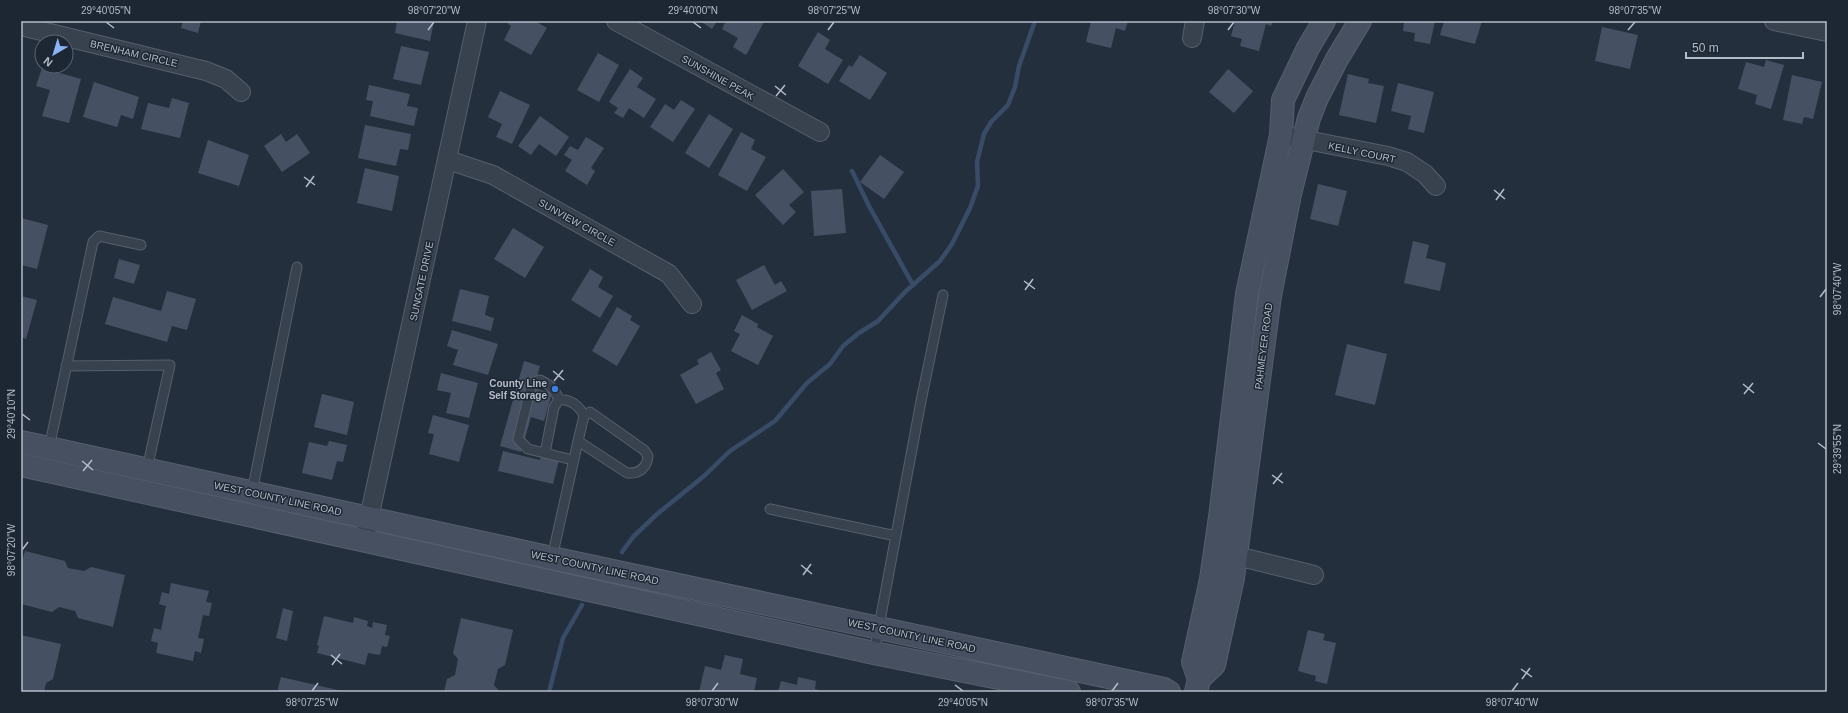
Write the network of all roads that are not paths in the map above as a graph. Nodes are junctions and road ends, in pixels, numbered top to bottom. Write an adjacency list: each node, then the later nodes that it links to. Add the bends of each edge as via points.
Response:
1 (477, 21): 12 (street, SUNGATE DRIVE)
2 (616, 21): 9 (street, SUNSHINE PEAK)
3 (1324, 21): 10 (main road, PAHMEYER ROAD, via 1283,100)
4 (1360, 21): 11 (main road, PAHMEYER ROAD, via 1317,98)
5 (1774, 21): 7 (street)
6 (21, 26): 8 (street, BRENHAM CIRCLE, via 206,70 226,79)
7 (1827, 32)
8 (241, 92)
9 (820, 132)
10 (1281, 135): 11 (street, KELLY COURT); 39 (main road, PAHMEYER ROAD, via 1247,294 1211,579 1193,662)
11 (1304, 140): 13 (street, KELLY COURT, via 1407,162 1425,174); 33 (main road, PAHMEYER ROAD, via 1285,215 1270,296)
12 (448, 160): 17 (street, SUNVIEW CIRCLE, via 493,175 669,274); 30 (street, SUNGATE DRIVE)
13 (1436, 186)
14 (141, 245): 18 (lane, via 99,236 93,242)
15 (297, 267): 28 (lane)
16 (943, 295): 31 (lane)
17 (692, 304)
18 (66, 366): 23 (lane); 27 (lane, via 170,366)
19 (559, 400): 20 (lane, via 573,402); 24 (lane, via 554,406); 24 (lane, via 554,388 549,384 540,380 532,383 518,439 528,449)
20 (584, 416): 21 (lane); 21 (lane, via 590,412 598,416 644,450 648,456 647,461 641,471 635,474 627,473)
21 (578, 441): 25 (lane)
22 (21, 442): 23 (main road, WEST COUNTY LINE ROAD)
23 (49, 448): 27 (main road, WEST COUNTY LINE ROAD)
24 (545, 453): 25 (lane)
25 (573, 460): 34 (lane)
26 (21, 465): 32 (main road)
27 (147, 469): 28 (main road, WEST COUNTY LINE ROAD)
28 (252, 492): 30 (main road, WEST COUNTY LINE ROAD)
29 (770, 509): 31 (lane)
30 (369, 517): 32 (street, SUNGATE DRIVE); 34 (main road, WEST COUNTY LINE ROAD)
31 (896, 536): 37 (lane)
32 (364, 541): 36 (main road)
33 (1237, 556): 35 (street); 39 (main road, PAHMEYER ROAD, via 1214,665)
34 (552, 558): 36 (main road); 37 (main road, WEST COUNTY LINE ROAD)
35 (1314, 576)
36 (548, 580): 38 (main road)
37 (878, 628): 38 (lane); 41 (main road, WEST COUNTY LINE ROAD, via 1164,689)
38 (874, 653): 40 (main road)
39 (1198, 685)
40 (1069, 692)
41 (1168, 692)

